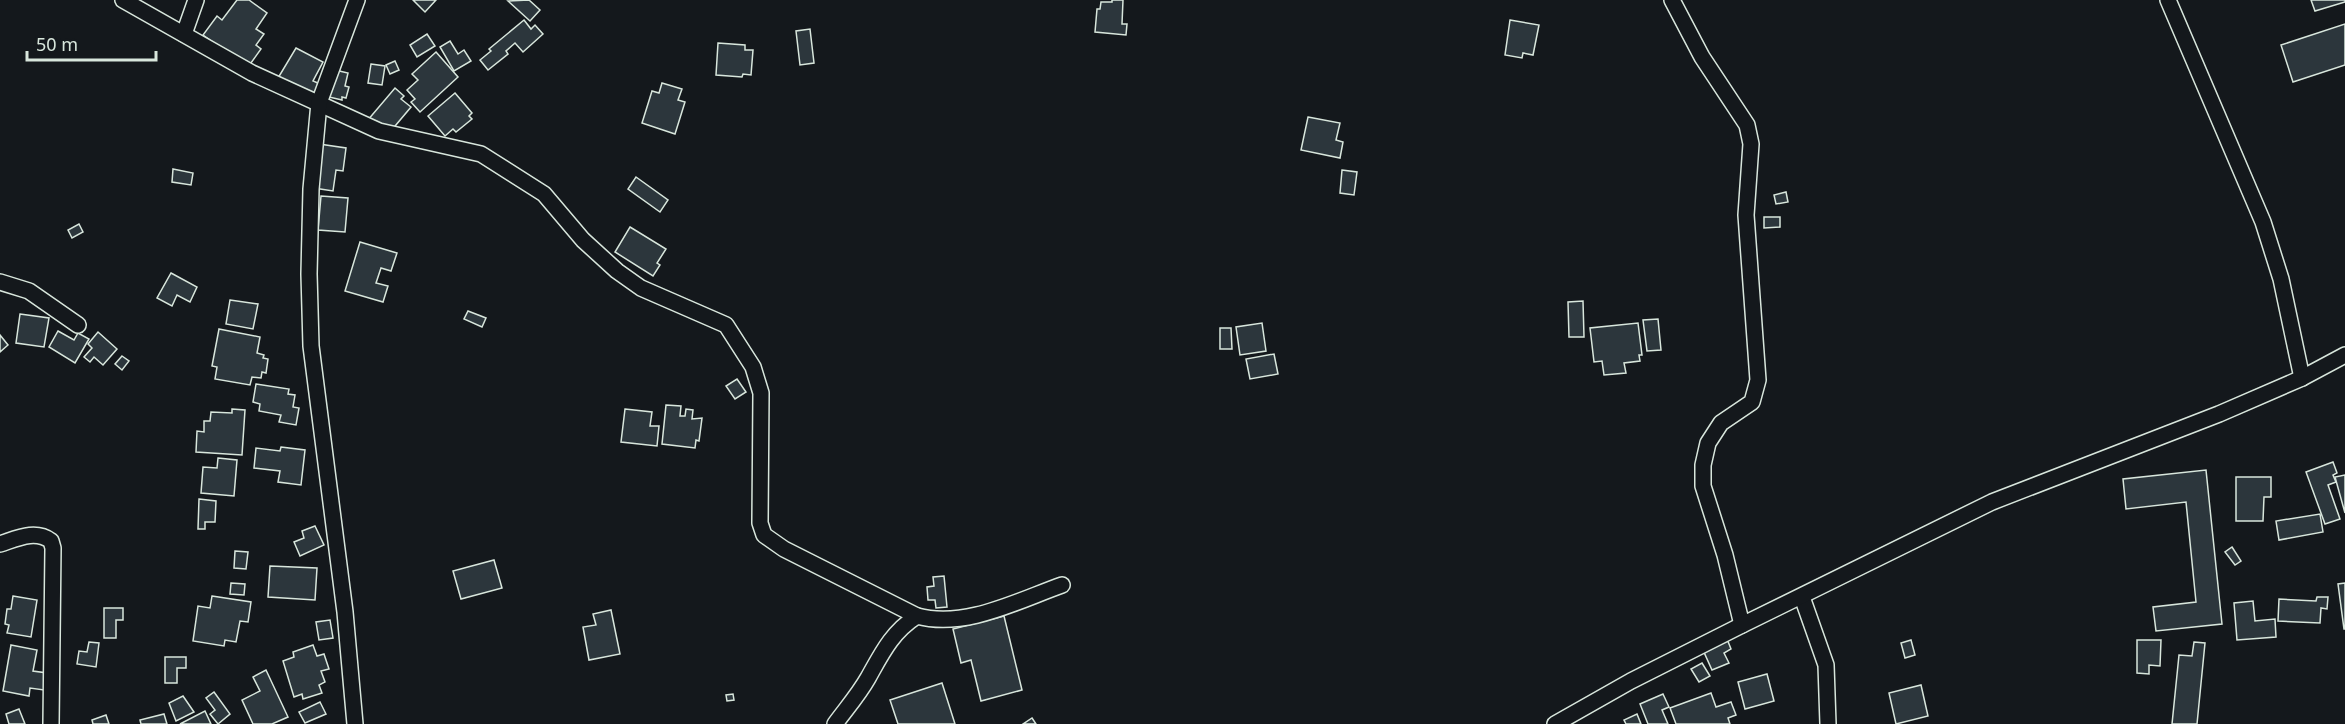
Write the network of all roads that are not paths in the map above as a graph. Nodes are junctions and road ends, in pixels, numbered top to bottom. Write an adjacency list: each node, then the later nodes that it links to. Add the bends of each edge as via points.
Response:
1 (123, 0): 6 (street)
2 (196, 0): 6 (street)
3 (357, 0): 7 (street)
4 (1672, 0): 16 (street, via 1702,57 1747,125 1751,144 1746,215 1758,380 1752,402 1721,423 1708,443 1703,465 1703,486)
5 (2168, 0): 11 (street, via 2263,222 2282,279)
6 (184, 34): 7 (street, via 252,73)
7 (319, 103): 15 (street, via 379,131 481,154 544,194 616,271 641,288 726,325 753,367 761,393 760,523 765,535); 18 (street, via 311,189 311,346 345,612)
8 (0, 282): 9 (street, via 29,291)
9 (78, 325)
10 (2345, 355): 11 (street)
11 (2302, 378): 14 (street, via 1992,502)
12 (0, 544): 17 (street, via 39,535 51,541 54,548)
13 (1062, 585): 15 (street, via 965,619 932,620)
14 (1802, 597): 16 (street); 21 (street, via 1826,665)
15 (917, 616): 19 (street, via 891,638 868,679)
16 (1742, 625): 20 (street)
17 (51, 724)
18 (355, 724)
19 (834, 724)
20 (1555, 724)
21 (1828, 724)

